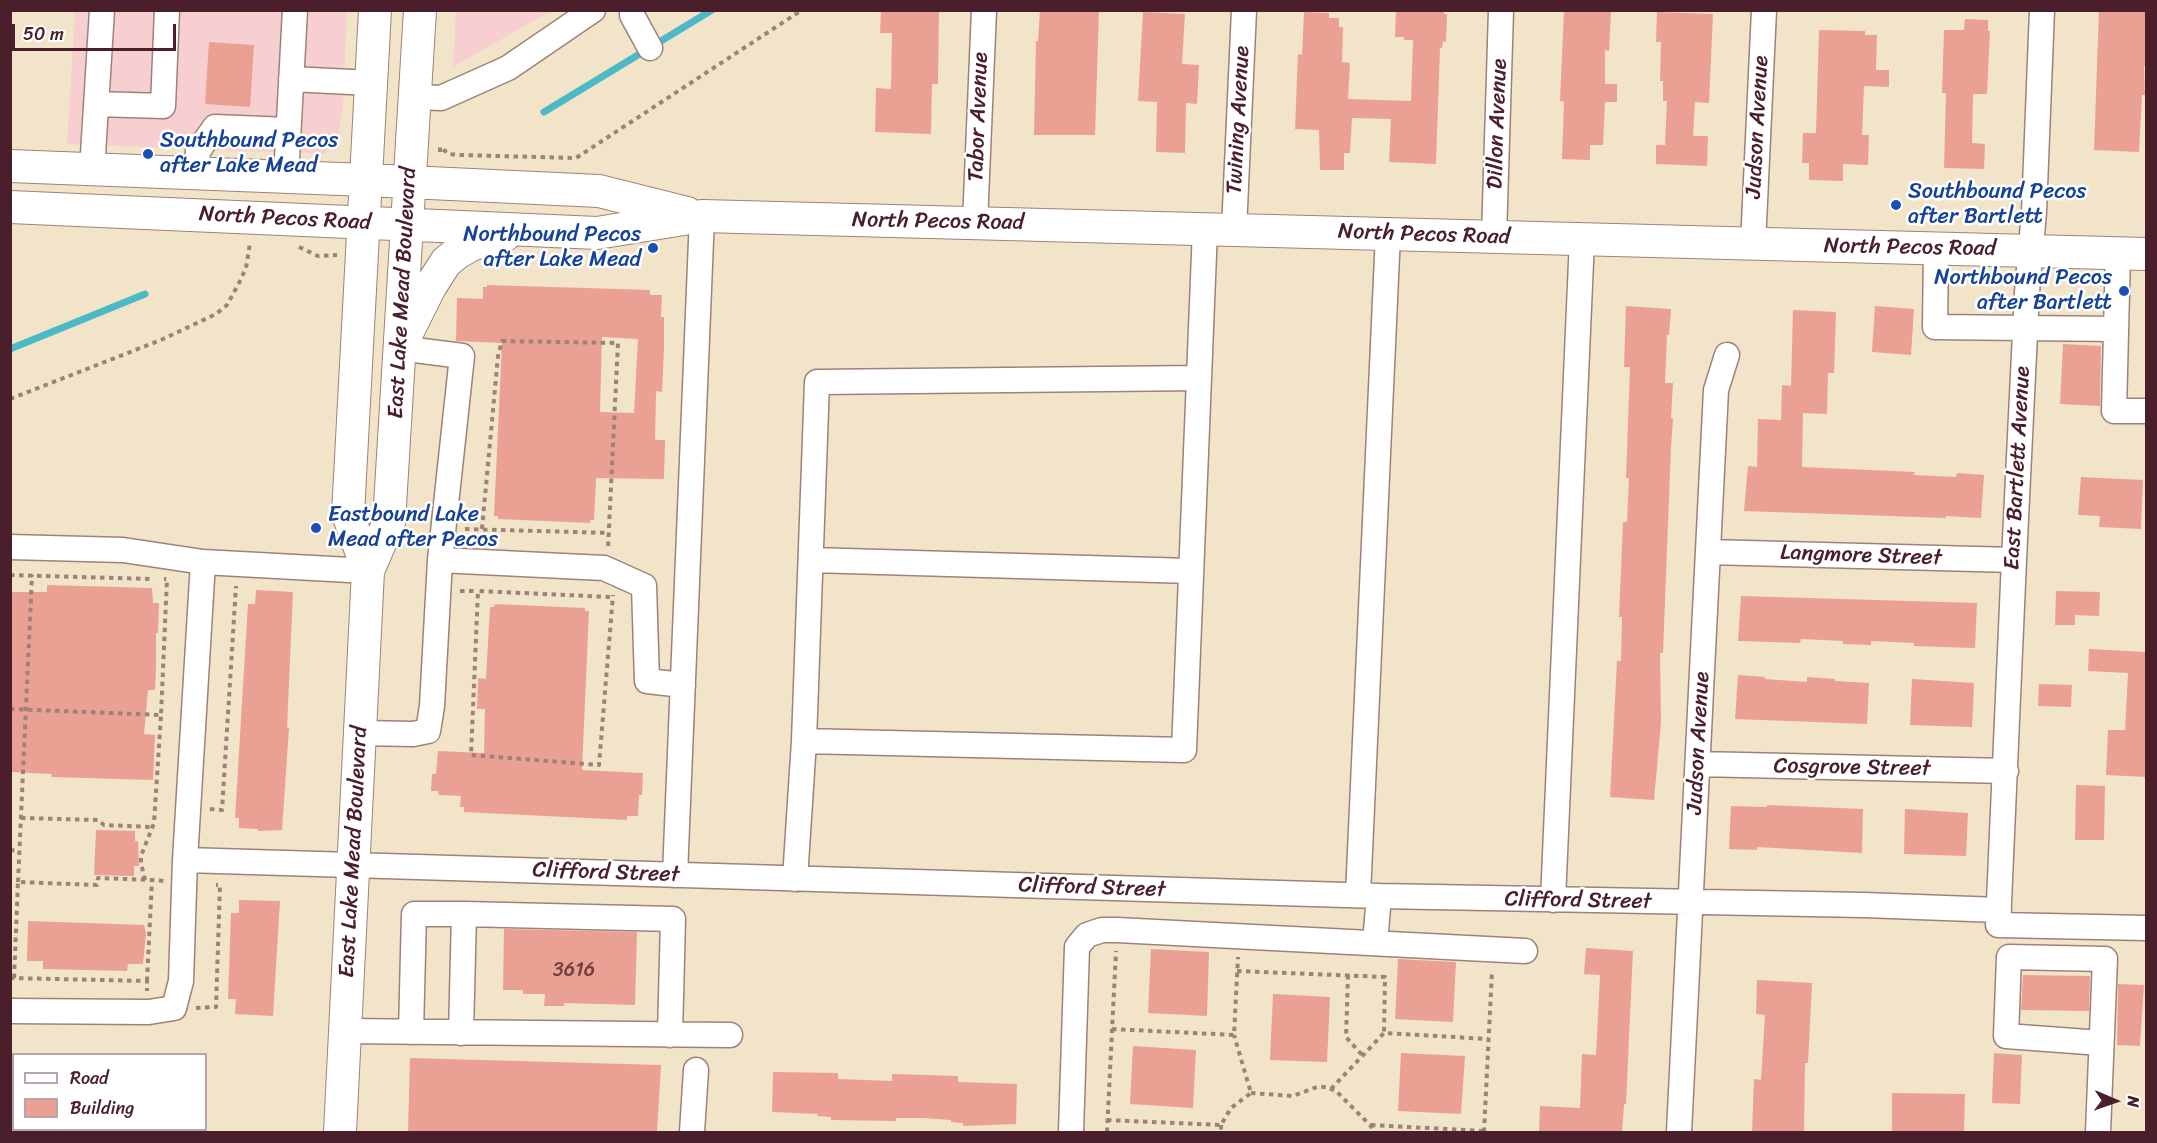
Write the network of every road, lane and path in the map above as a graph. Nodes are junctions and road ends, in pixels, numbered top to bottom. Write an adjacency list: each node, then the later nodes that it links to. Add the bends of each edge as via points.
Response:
1 (102, 10): 17 (street)
2 (167, 10): 17 (street, via 163,106)
3 (295, 10): 14 (street)
4 (375, 10): 15 (main road, East Lake Mead Boulevard)
5 (420, 10): 16 (main road, East Lake Mead Boulevard)
6 (593, 10): 16 (street, via 508,68 441,98)
7 (632, 10): 13 (street)
8 (984, 10): 28 (street, Tabor Avenue)
9 (1244, 10): 31 (street, Twining Avenue)
10 (1502, 10): 33 (street, Dillon Avenue)
11 (1764, 10): 35 (street, Judson Avenue)
12 (2042, 10): 37 (street, East Bartlett Avenue)
13 (650, 48)
14 (291, 79): 15 (street); 18 (street)
15 (371, 83): 23 (main road, East Lake Mead Boulevard)
16 (415, 97): 24 (main road, East Lake Mead Boulevard)
17 (96, 104): 20 (street)
18 (288, 130): 21 (street, via 215,127 198,151); 22 (street)
19 (10, 166): 20 (main road, North Pecos Road)
20 (92, 170): 21 (main road, North Pecos Road)
21 (196, 174): 22 (main road, North Pecos Road)
22 (286, 177): 23 (main road, North Pecos Road)
23 (366, 180): 24 (main road, North Pecos Road); 27 (main road, East Lake Mead Boulevard)
24 (410, 182): 26 (main road, North Pecos Road, via 599,191); 29 (main road, East Lake Mead Boulevard)
25 (10, 207): 27 (main road, North Pecos Road)
26 (702, 216): 28 (main road, North Pecos Road); 30 (main road, North Pecos Road, via 597,233); 60 (street)
27 (364, 222): 29 (main road, North Pecos Road); 55 (main road, East Lake Mead Boulevard, via 348,514)
28 (975, 223): 31 (main road, North Pecos Road)
29 (407, 225): 30 (main road, North Pecos Road); 41 (main road, East Lake Mead Boulevard)
30 (523, 230): 41 (main road, via 471,245 446,262)
31 (1219, 230): 32 (main road, North Pecos Road); 43 (street, Twining Avenue)
32 (1388, 234): 33 (main road, North Pecos Road); 80 (street)
33 (1494, 237): 34 (main road, North Pecos Road)
34 (1582, 239): 35 (main road, North Pecos Road); 81 (street)
35 (1753, 244): 36 (main road, North Pecos Road)
36 (1936, 248): 37 (main road, North Pecos Road); 39 (street, via 1935,327)
37 (2030, 251): 38 (main road, North Pecos Road); 39 (street, East Bartlett Avenue)
38 (2132, 253): 40 (street)
39 (2025, 328): 40 (street); 52 (street, East Bartlett Avenue)
40 (2115, 329): 44 (street, via 2114,411)
41 (399, 348): 45 (street, via 462,356); 55 (main road, East Lake Mead Boulevard, via 389,522)
42 (1727, 355): 49 (street, Judson Avenue, via 1716,390)
43 (1199, 378): 51 (street, via 817,382); 56 (street, Twining Avenue)
44 (2146, 411)
45 (443, 528): 46 (path); 50 (street)
46 (482, 529): 47 (path); 47 (path, via 502,341 618,343)
47 (609, 533): 59 (path)
48 (10, 547): 53 (street, via 123,550)
49 (1708, 552): 52 (street, Langmore Street); 66 (street, Judson Avenue)
50 (440, 560): 59 (street, via 604,568); 64 (street, via 428,731)
51 (811, 560): 56 (street); 65 (street)
52 (2014, 560): 67 (street, East Bartlett Avenue)
53 (203, 562): 54 (street); 68 (street)
54 (237, 564): 55 (street); 68 (path, via 222,810)
55 (368, 571): 64 (main road, East Lake Mead Boulevard)
56 (1191, 571): 65 (street, Twining Avenue, via 1184,750)
57 (10, 575): 58 (path)
58 (32, 575): 62 (path); 63 (path, via 167,579)
59 (612, 580): 59 (path, via 599,765 471,755 478,591); 60 (street, via 644,586 647,681)
60 (683, 685): 75 (street)
61 (10, 710): 62 (path)
62 (26, 710): 63 (path); 69 (path)
63 (161, 714): 70 (path)
64 (360, 733): 73 (main road, East Lake Mead Boulevard)
65 (804, 741): 76 (street)
66 (1698, 764): 67 (street, Cosgrove Street); 82 (street, Judson Avenue)
67 (2006, 771): 84 (street, East Bartlett Avenue)
68 (188, 807): 74 (street)
69 (21, 818): 70 (path); 72 (path)
70 (152, 826): 77 (path, via 141,856)
71 (10, 850): 72 (path)
72 (19, 851): 79 (path)
73 (353, 865): 74 (street, Clifford Street); 75 (street, Clifford Street); 99 (main road, East Lake Mead Boulevard)
74 (185, 872): 78 (path); 95 (street, via 181,981); 95 (path, via 220,885 216,1007 198,1009)
75 (675, 875): 76 (street, Clifford Street)
76 (795, 879): 80 (street, Clifford Street)
77 (146, 880): 78 (path); 79 (path, via 98,878 97,885)
78 (152, 880): 94 (path)
79 (18, 882): 93 (path)
80 (1369, 896): 81 (street, Clifford Street); 88 (street)
81 (1553, 900): 82 (street, Clifford Street)
82 (1692, 903): 84 (street, Clifford Street, via 1864,905); 122 (street, Judson Avenue)
83 (464, 914): 100 (street, via 414,914); 101 (street); 103 (street, via 673,919)
84 (1999, 918): 85 (street, Clifford Street)
85 (2146, 928)
86 (1118, 930): 87 (street); 98 (path); 117 (street, via 1087,935 1077,947)
87 (1239, 936): 88 (street); 91 (path)
88 (1375, 943): 89 (street)
89 (1493, 949): 90 (street); 106 (path)
90 (1525, 951)
91 (1237, 971): 92 (path); 105 (path)
92 (1348, 975): 102 (path, via 1385,977); 108 (path, via 1346,1037)
93 (12, 978): 94 (path)
94 (147, 981): 97 (path)
95 (175, 1004): 97 (street, via 174,1008)
96 (10, 1011): 97 (street)
97 (146, 1012)
98 (1112, 1029): 105 (path); 112 (path)
99 (345, 1031): 100 (street); 115 (main road, East Lake Mead Boulevard)
100 (411, 1032): 101 (street)
101 (461, 1033): 103 (street)
102 (1384, 1033): 106 (path); 108 (path)
103 (670, 1035): 104 (street)
104 (730, 1035)
105 (1234, 1035): 111 (path)
106 (1488, 1039): 121 (path)
107 (2101, 1043): 107 (street, via 2105,959 2009,957 2006,1036); 123 (street)
108 (1362, 1056): 110 (path)
109 (696, 1070): 116 (street)
110 (1331, 1089): 111 (path, via 1317,1087 1285,1097); 114 (path)
111 (1251, 1093): 113 (path, via 1231,1108)
112 (1107, 1120): 113 (path); 118 (path)
113 (1221, 1125): 119 (path)
114 (1370, 1125): 120 (path); 121 (path)
115 (340, 1132)
116 (692, 1132)
117 (1071, 1132)
118 (1107, 1132)
119 (1221, 1132)
120 (1375, 1132)
121 (1484, 1132)
122 (1679, 1132)
123 (2098, 1132)

